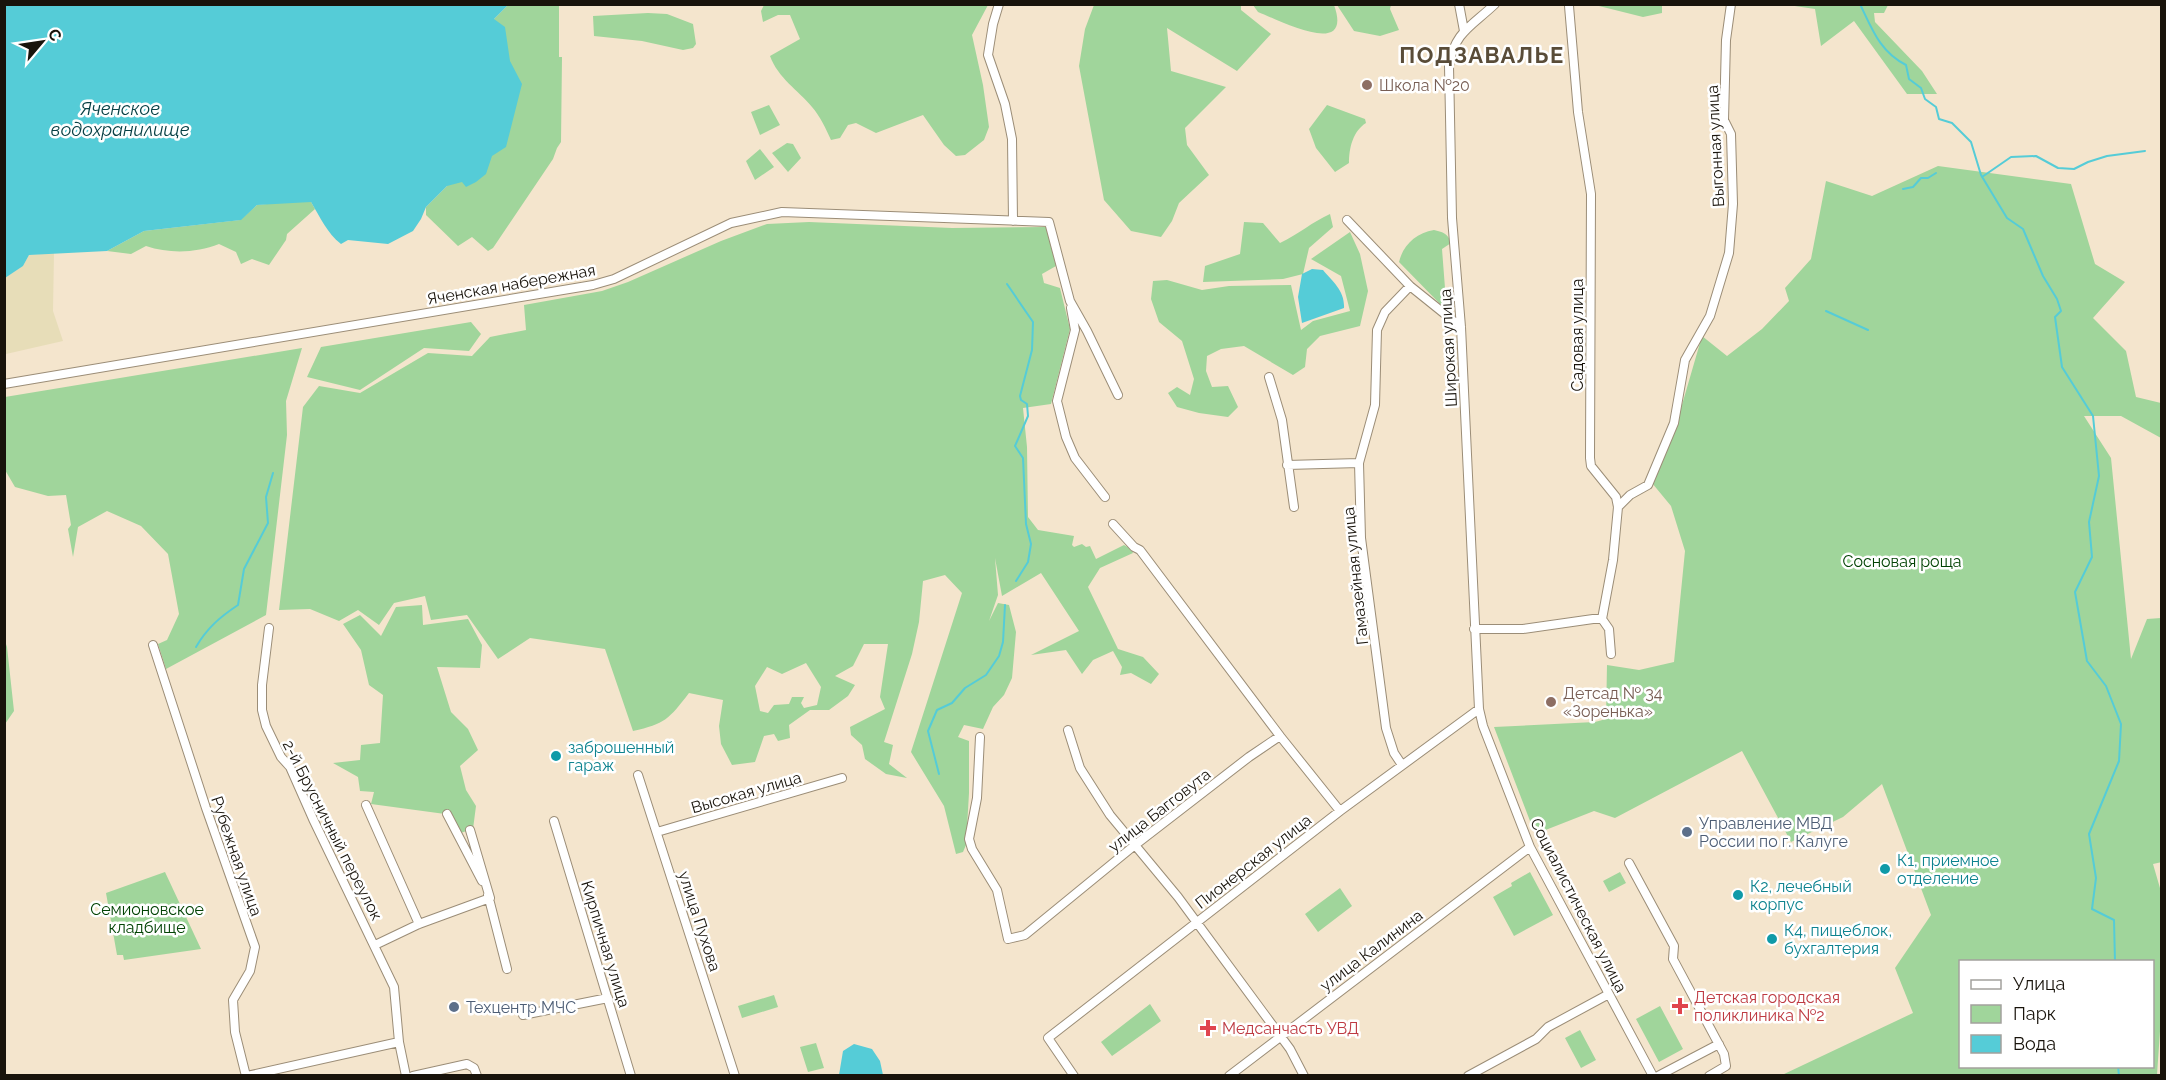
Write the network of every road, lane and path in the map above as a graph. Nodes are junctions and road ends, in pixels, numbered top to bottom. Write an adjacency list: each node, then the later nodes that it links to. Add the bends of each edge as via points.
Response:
1 (999, 4): 8 (street, via 988,55 1012,139)
2 (1459, 4): 6 (street)
3 (1495, 4): 6 (street, Широкая улица)
4 (1731, 4): 19 (street, Выгонная улица, via 1724,120 1731,134 1733,204 1729,253 1710,316 1685,360 1674,423 1648,485)
5 (1569, 6): 19 (street, Садовая улица, via 1578,112 1591,194 1590,458 1591,466 1616,497)
6 (1464, 31): 11 (street, Широкая улица, via 1452,49 1449,66 1452,218)
7 (1347, 219): 9 (street)
8 (1013, 221): 10 (street, Яченская набережная, via 1049,222); 13 (street, Яченская набережная, via 782,212 731,223 614,279 593,285)
9 (1410, 286): 11 (street); 15 (street, Гамазейная улица, via 1385,312 1377,330 1375,405)
10 (1070, 301): 14 (street); 17 (street, via 1075,330 1057,400 1075,458)
11 (1461, 327): 23 (street, Широкая улица)
12 (1269, 377): 16 (street, via 1282,420)
13 (4, 384)
14 (1118, 395)
15 (1359, 463): 16 (street); 30 (street, Гамазейная улица, via 1361,538 1386,728)
16 (1287, 465): 18 (street)
17 (1105, 497)
18 (1294, 507)
19 (1618, 507): 21 (street)
20 (1113, 524): 28 (street, via 1140,550)
21 (1602, 619): 23 (street, via 1523,629); 25 (street, via 1609,629)
22 (269, 628): 45 (street, 2-й Брусничный переулок, via 262,685 266,726 290,767)
23 (1474, 629): 26 (street, Широкая улица)
24 (153, 645): 53 (street, Рубежная улица, via 255,947 250,971 233,1000 235,1032)
25 (1611, 654)
26 (1479, 709): 30 (street, Пионерская улица); 40 (street, Социалистическая улица)
27 (1068, 730): 39 (street, via 1080,768)
28 (1280, 736): 34 (street); 39 (street, улица Багговута)
29 (980, 738): 39 (street, улица Багговута, via 977,798 969,839 997,890 1008,939 1025,935)
30 (1402, 765): 34 (street, Пионерская улица)
31 (638, 775): 38 (street, улица Пухова)
32 (842, 778): 38 (street, Высокая улица)
33 (366, 805): 44 (street)
34 (1340, 811): 43 (street, Пионерская улица)
35 (447, 814): 42 (street)
36 (555, 821): 48 (street, Кирпичная улица)
37 (470, 831): 42 (street)
38 (657, 832): 58 (street, улица Пухова)
39 (1135, 845): 43 (street)
40 (1530, 847): 47 (street, Социалистическая улица); 50 (street, улица Калинина)
41 (1629, 864): 52 (street, via 1674,946 1673,959)
42 (490, 898): 44 (street); 46 (street)
43 (1196, 922): 50 (street); 59 (street, Пионерская улица, via 1048,1038)
44 (419, 924): 45 (street)
45 (375, 945): 51 (street, 2-й Брусничный переулок, via 394,987)
46 (507, 969)
47 (1609, 993): 62 (street); 63 (street, Социалистическая улица)
48 (608, 998): 49 (street); 57 (street, Кирпичная улица)
49 (523, 1015)
50 (1280, 1036): 60 (street, улица Калинина); 61 (street)
51 (399, 1042): 53 (street); 54 (street, 2-й Брусничный переулок)
52 (1719, 1044): 64 (street); 65 (street, via 1726,1066)
53 (246, 1076)
54 (406, 1076)
55 (413, 1076): 56 (street, via 467,1064)
56 (477, 1076)
57 (631, 1076)
58 (735, 1076)
59 (1074, 1076)
60 (1228, 1076)
61 (1304, 1076)
62 (1468, 1076)
63 (1653, 1076)
64 (1658, 1076)
65 (1709, 1076)

